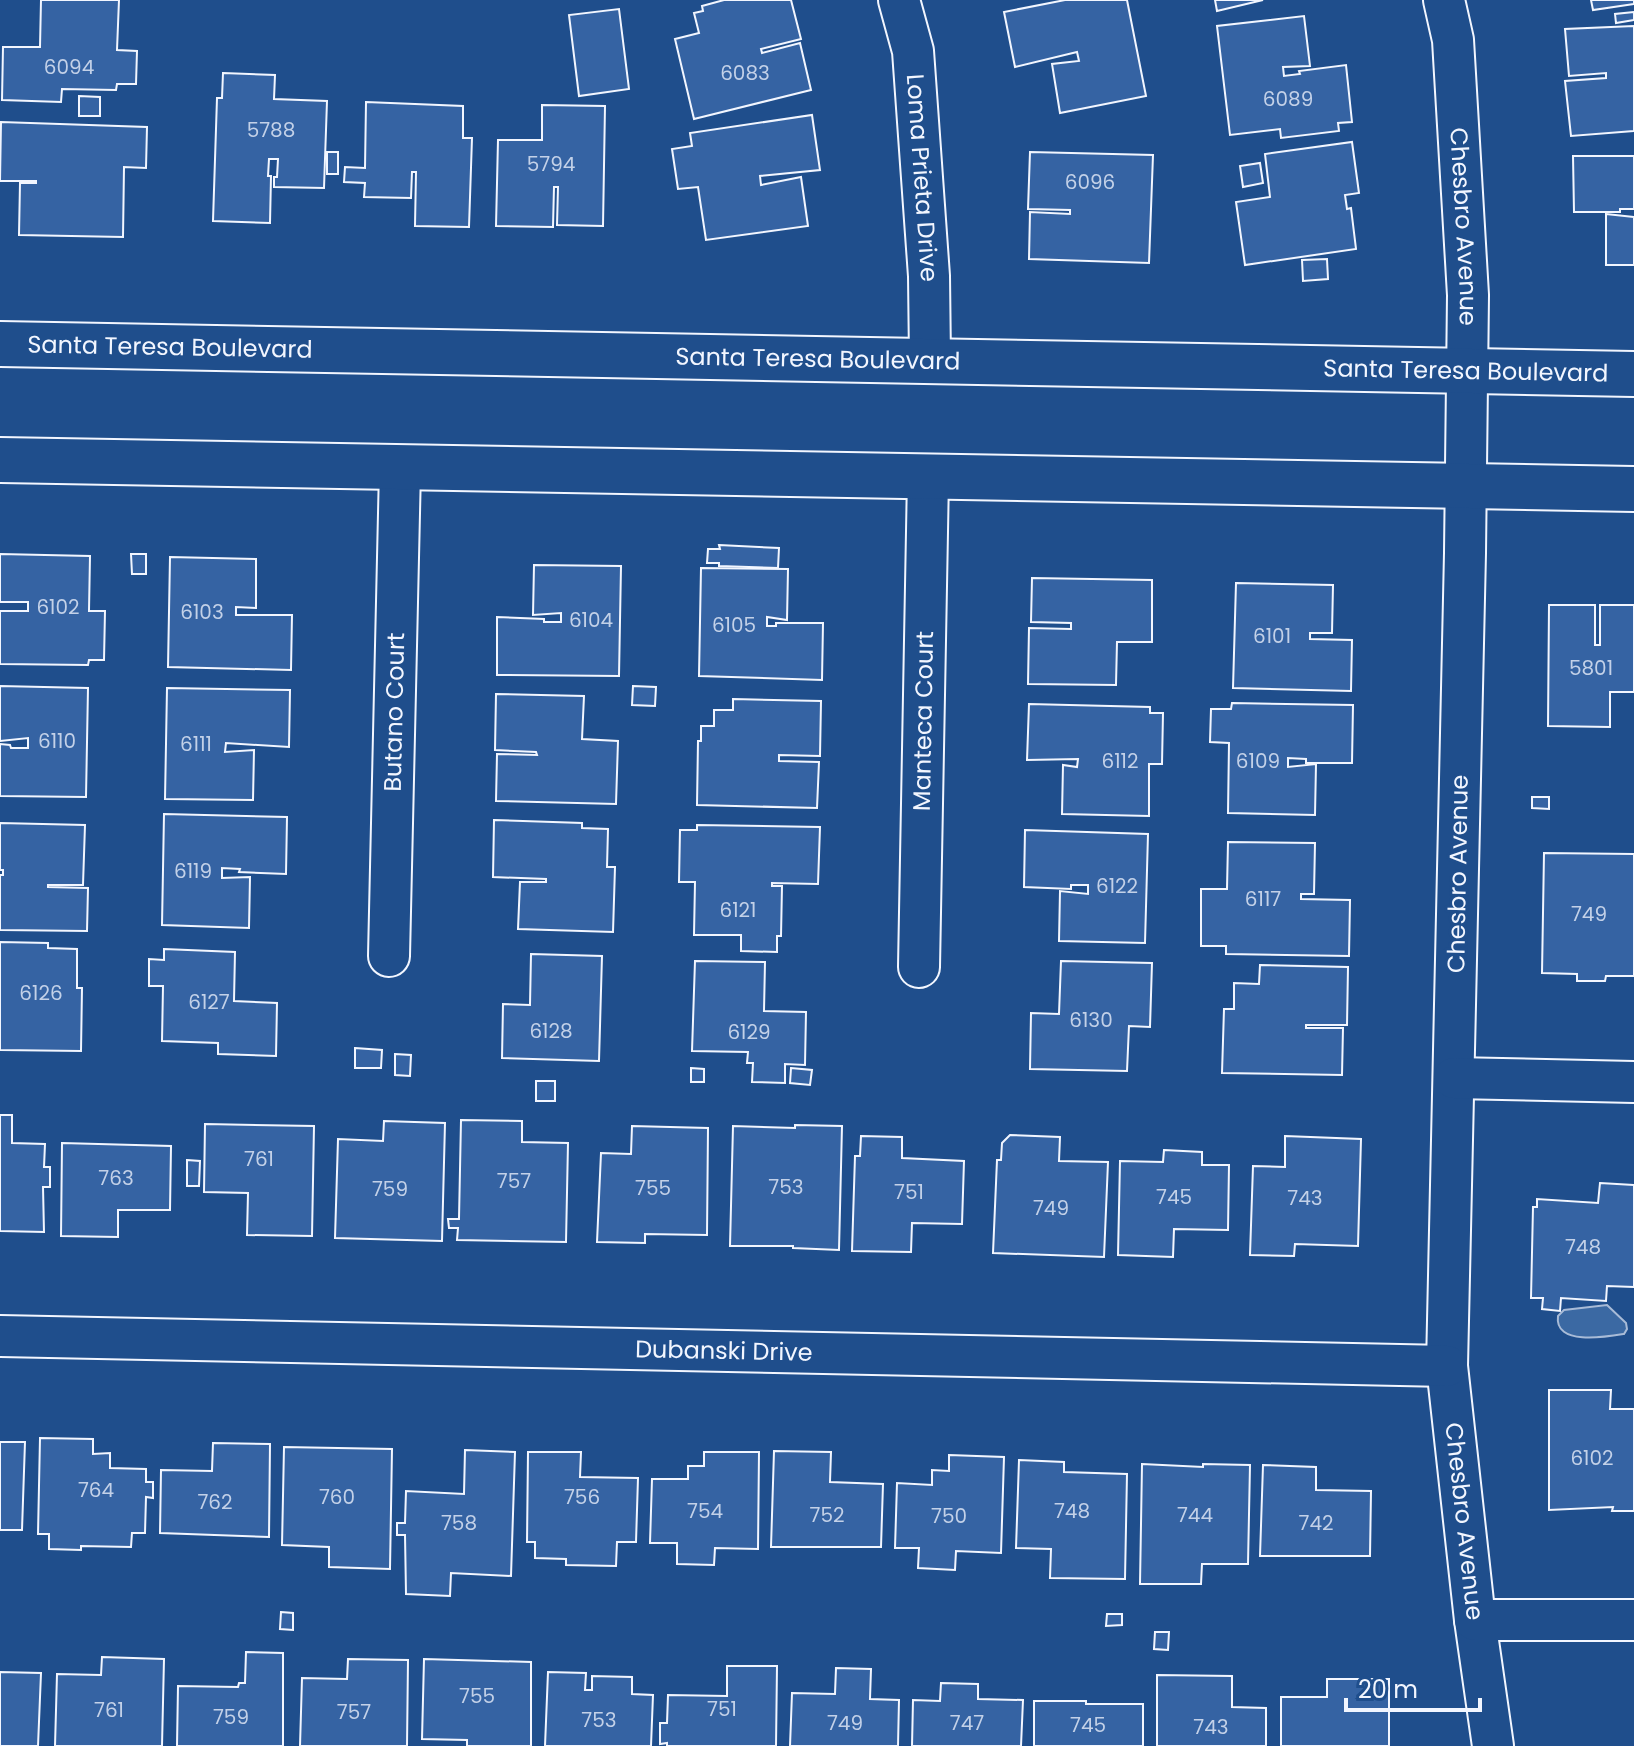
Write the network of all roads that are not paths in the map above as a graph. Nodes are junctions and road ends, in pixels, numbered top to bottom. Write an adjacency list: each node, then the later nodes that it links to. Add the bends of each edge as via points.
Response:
1 (899, 0): 4 (street, Loma Prieta Drive, via 913,51)
2 (1444, 0): 5 (street, Chesbro Avenue, via 1453,40 1468,295)
3 (0, 344): 4 (main road, Santa Teresa Boulevard)
4 (930, 360): 5 (main road, Santa Teresa Boulevard)
5 (1467, 371): 6 (main road, Santa Teresa Boulevard); 10 (street, Chesbro Avenue)
6 (1634, 374)
7 (0, 460): 8 (main road)
8 (400, 469): 9 (main road); 12 (street, Butano Court)
9 (928, 477): 10 (main road); 13 (street, Manteca Court)
10 (1466, 486): 11 (main road); 14 (street, Chesbro Avenue)
11 (1634, 489)
12 (389, 956)
13 (919, 967)
14 (1454, 1078): 15 (street); 17 (street, Chesbro Avenue)
15 (1634, 1082)
16 (0, 1336): 17 (street, Dubanski Drive)
17 (1447, 1366): 18 (street, Chesbro Avenue)
18 (1475, 1620): 19 (street); 20 (street, Chesbro Avenue)
19 (1634, 1620)
20 (1493, 1746)

